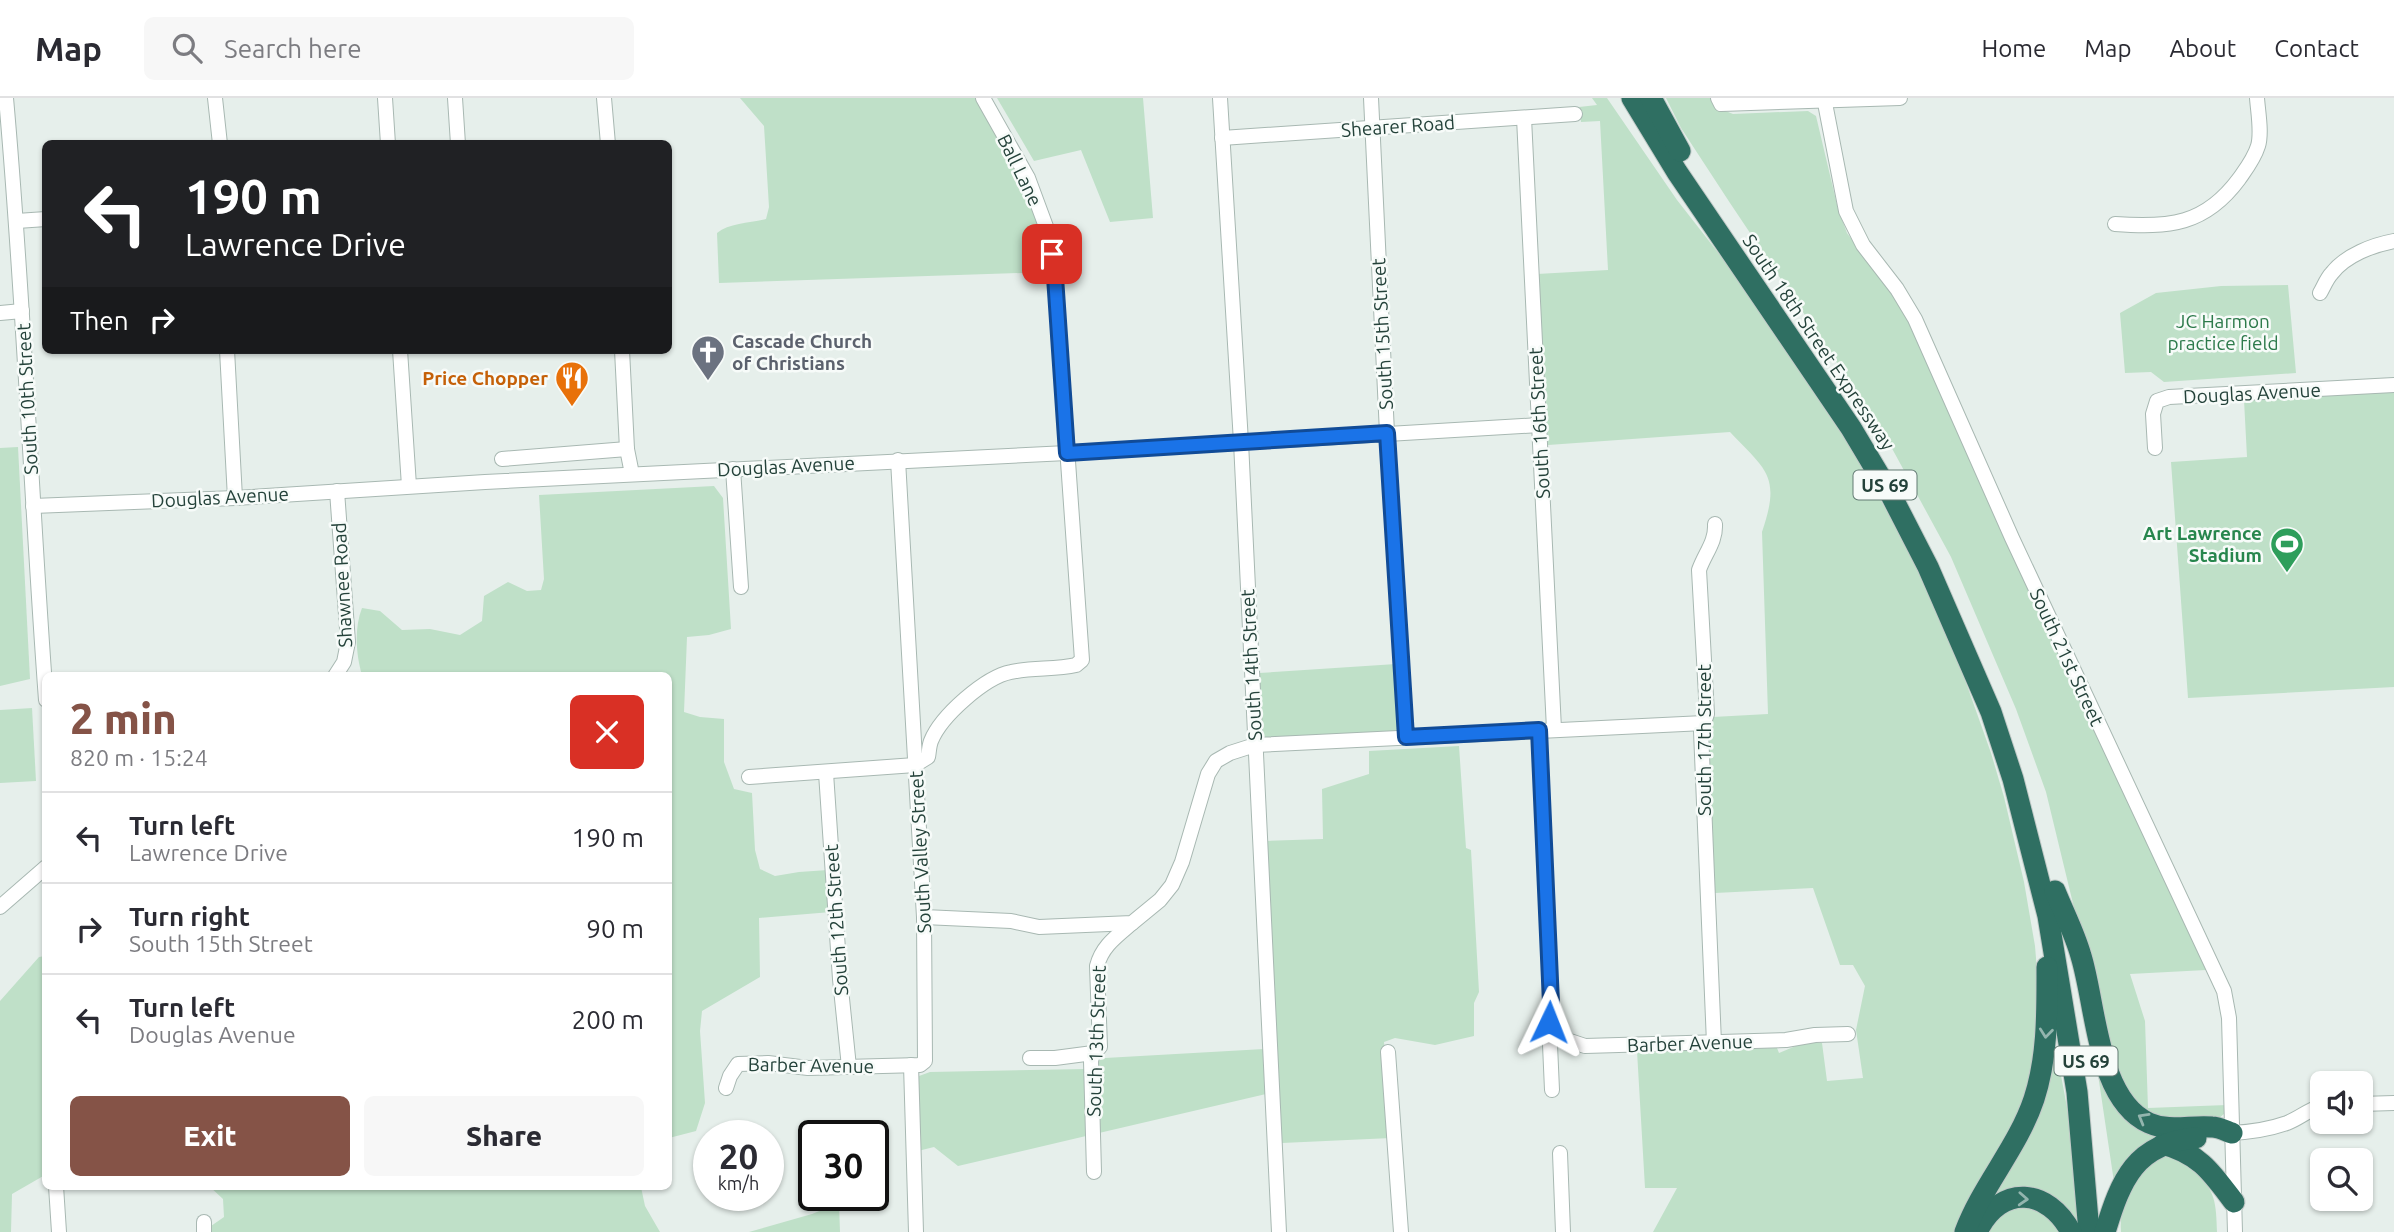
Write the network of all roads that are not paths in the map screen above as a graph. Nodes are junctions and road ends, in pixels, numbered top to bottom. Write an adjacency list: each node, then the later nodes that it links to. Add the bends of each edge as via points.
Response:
1 (6, 98): 26 (street, South 10th Street)
2 (215, 98): 20 (street)
3 (385, 98): 21 (street)
4 (455, 98): 22 (street)
5 (604, 98): 23 (street)
6 (983, 98): 41 (street, Ball Lane, via 1028,178 1048,232)
7 (1220, 98): 19 (street, South 14th Street)
8 (1371, 98): 18 (street, South 15th Street)
9 (1615, 98): 24 (highway)
10 (1632, 98): 24 (highway, South 18th Street Expressway / US 69)
11 (1900, 98): 14 (street)
12 (2257, 98): 27 (street, via 2259,144 2219,203 2197,218 2174,224)
13 (1652, 100): 63 (highway, South 18th Street Expressway / US 69, via 1690,170 1872,436 1916,512 1995,684 2025,774)
14 (1824, 100): 15 (street); 81 (street, South 21st Street, via 1846,211 1863,245 1915,319 2224,991)
15 (1719, 101)
16 (1575, 114): 17 (street, Shearer Road)
17 (1524, 118): 18 (street, Shearer Road); 36 (street, South 16th Street)
18 (1373, 127): 19 (street, Shearer Road); 37 (street, South 15th Street)
19 (1222, 138): 38 (street, South 14th Street)
20 (220, 140)
21 (388, 140)
22 (458, 140)
23 (608, 140)
24 (1677, 172): 65 (highway, South 18th Street Expressway / US 69, via 1851,428 1928,567 1995,723)
25 (42, 219): 26 (street)
26 (17, 221): 30 (street, South 10th Street)
27 (2115, 224)
28 (2394, 241): 29 (street, via 2350,258 2333,271)
29 (2320, 293)
30 (22, 311): 31 (street); 49 (street, South 10th Street)
31 (0, 313)
32 (227, 354): 48 (street)
33 (400, 354): 46 (street)
34 (622, 354): 40 (street)
35 (2394, 385): 39 (street, Douglas Avenue, via 2169,397 2157,401 2153,414)
36 (1539, 425): 37 (street, Douglas Avenue); 55 (street, South 16th Street)
37 (1387, 433): 38 (street, Douglas Avenue); 57 (street, South 15th Street)
38 (1241, 442): 41 (street, Douglas Avenue); 58 (street, South 14th Street)
39 (2155, 448)
40 (627, 449): 42 (street); 45 (street)
41 (1067, 453): 43 (street, Douglas Avenue); 59 (street, via 1082,660 1076,666 1009,672 989,680 950,713 937,729 928,757)
42 (502, 459)
43 (898, 460): 44 (street, Douglas Avenue); 59 (street, South Valley Street)
44 (733, 468): 45 (street, Douglas Avenue); 51 (street)
45 (632, 474): 46 (street, Douglas Avenue)
46 (409, 486): 47 (street, Douglas Avenue)
47 (337, 491): 48 (street, Douglas Avenue); 53 (street, Shawnee Road, via 348,642)
48 (235, 498): 49 (street, Douglas Avenue)
49 (33, 506): 52 (street, South 10th Street)
50 (1715, 524): 54 (street, South 17th Street, via 1713,543 1699,570)
51 (741, 587)
52 (44, 672)
53 (338, 672)
54 (1704, 723): 55 (street, South 13th Street); 70 (street, South 17th Street, via 1700,731)
55 (1554, 729): 56 (street, South 13th Street)
56 (1539, 730): 57 (street, South 13th Street); 68 (street)
57 (1406, 737): 58 (street, South 13th Street)
58 (1255, 745): 67 (street, South 13th Street, via 1216,761 1172,885); 89 (street, South 14th Street)
59 (915, 765): 60 (street); 66 (street, South Valley Street)
60 (826, 773): 61 (street); 75 (street, South 12th Street)
61 (749, 777)
62 (42, 870): 64 (street)
63 (2055, 891): 81 (highway, one-way to 63, via 2214,1127 2163,1127 2136,1115 2122,1102 2107,1068 2081,955); 96 (highway, South 18th Street Expressway / US 69, via 2086,1064)
64 (0, 907)
65 (2048, 916): 92 (highway, one-way to 92, via 2047,1026 2034,1100); 95 (highway, South 18th Street Expressway / US 69, via 2077,1091)
66 (924, 917): 67 (street, via 1011,921 1039,927); 74 (street, South Valley Street, via 926,1058 923,1064)
67 (1132, 923): 72 (street, South 13th Street, via 1105,946 1097,966 1100,1047)
68 (1551, 1009): 70 (street, Barber Avenue, via 1567,1040 1585,1046); 77 (street)
69 (1848, 1034): 70 (street, Barber Avenue)
70 (1714, 1043)
71 (1388, 1052): 90 (street)
72 (1094, 1053): 73 (street); 84 (street, South 13th Street)
73 (1030, 1058)
74 (911, 1065): 75 (street, Barber Avenue); 88 (street)
75 (849, 1067): 76 (street, Barber Avenue, via 738,1064)
76 (726, 1088)
77 (1552, 1090)
78 (2394, 1103): 79 (street)
79 (2373, 1104)
80 (2310, 1110): 81 (street, via 2287,1123)
81 (2232, 1133): 82 (highway); 86 (street, South 21st Street)
82 (2163, 1144): 86 (highway, via 2200,1160); 96 (highway, via 2135,1163 2117,1194)
83 (1560, 1153): 91 (street)
84 (1094, 1172)
85 (56, 1190): 87 (street)
86 (2234, 1202): 97 (street, South 21st Street)
87 (59, 1232)
88 (916, 1232)
89 (1279, 1232)
90 (1401, 1232)
91 (1563, 1232)
92 (1965, 1232)
93 (1977, 1232): 94 (highway, one-way to 94, via 1986,1215 2013,1198 2052,1207)
94 (2071, 1232)
95 (2089, 1232)
96 (2104, 1232)
97 (2235, 1232)

